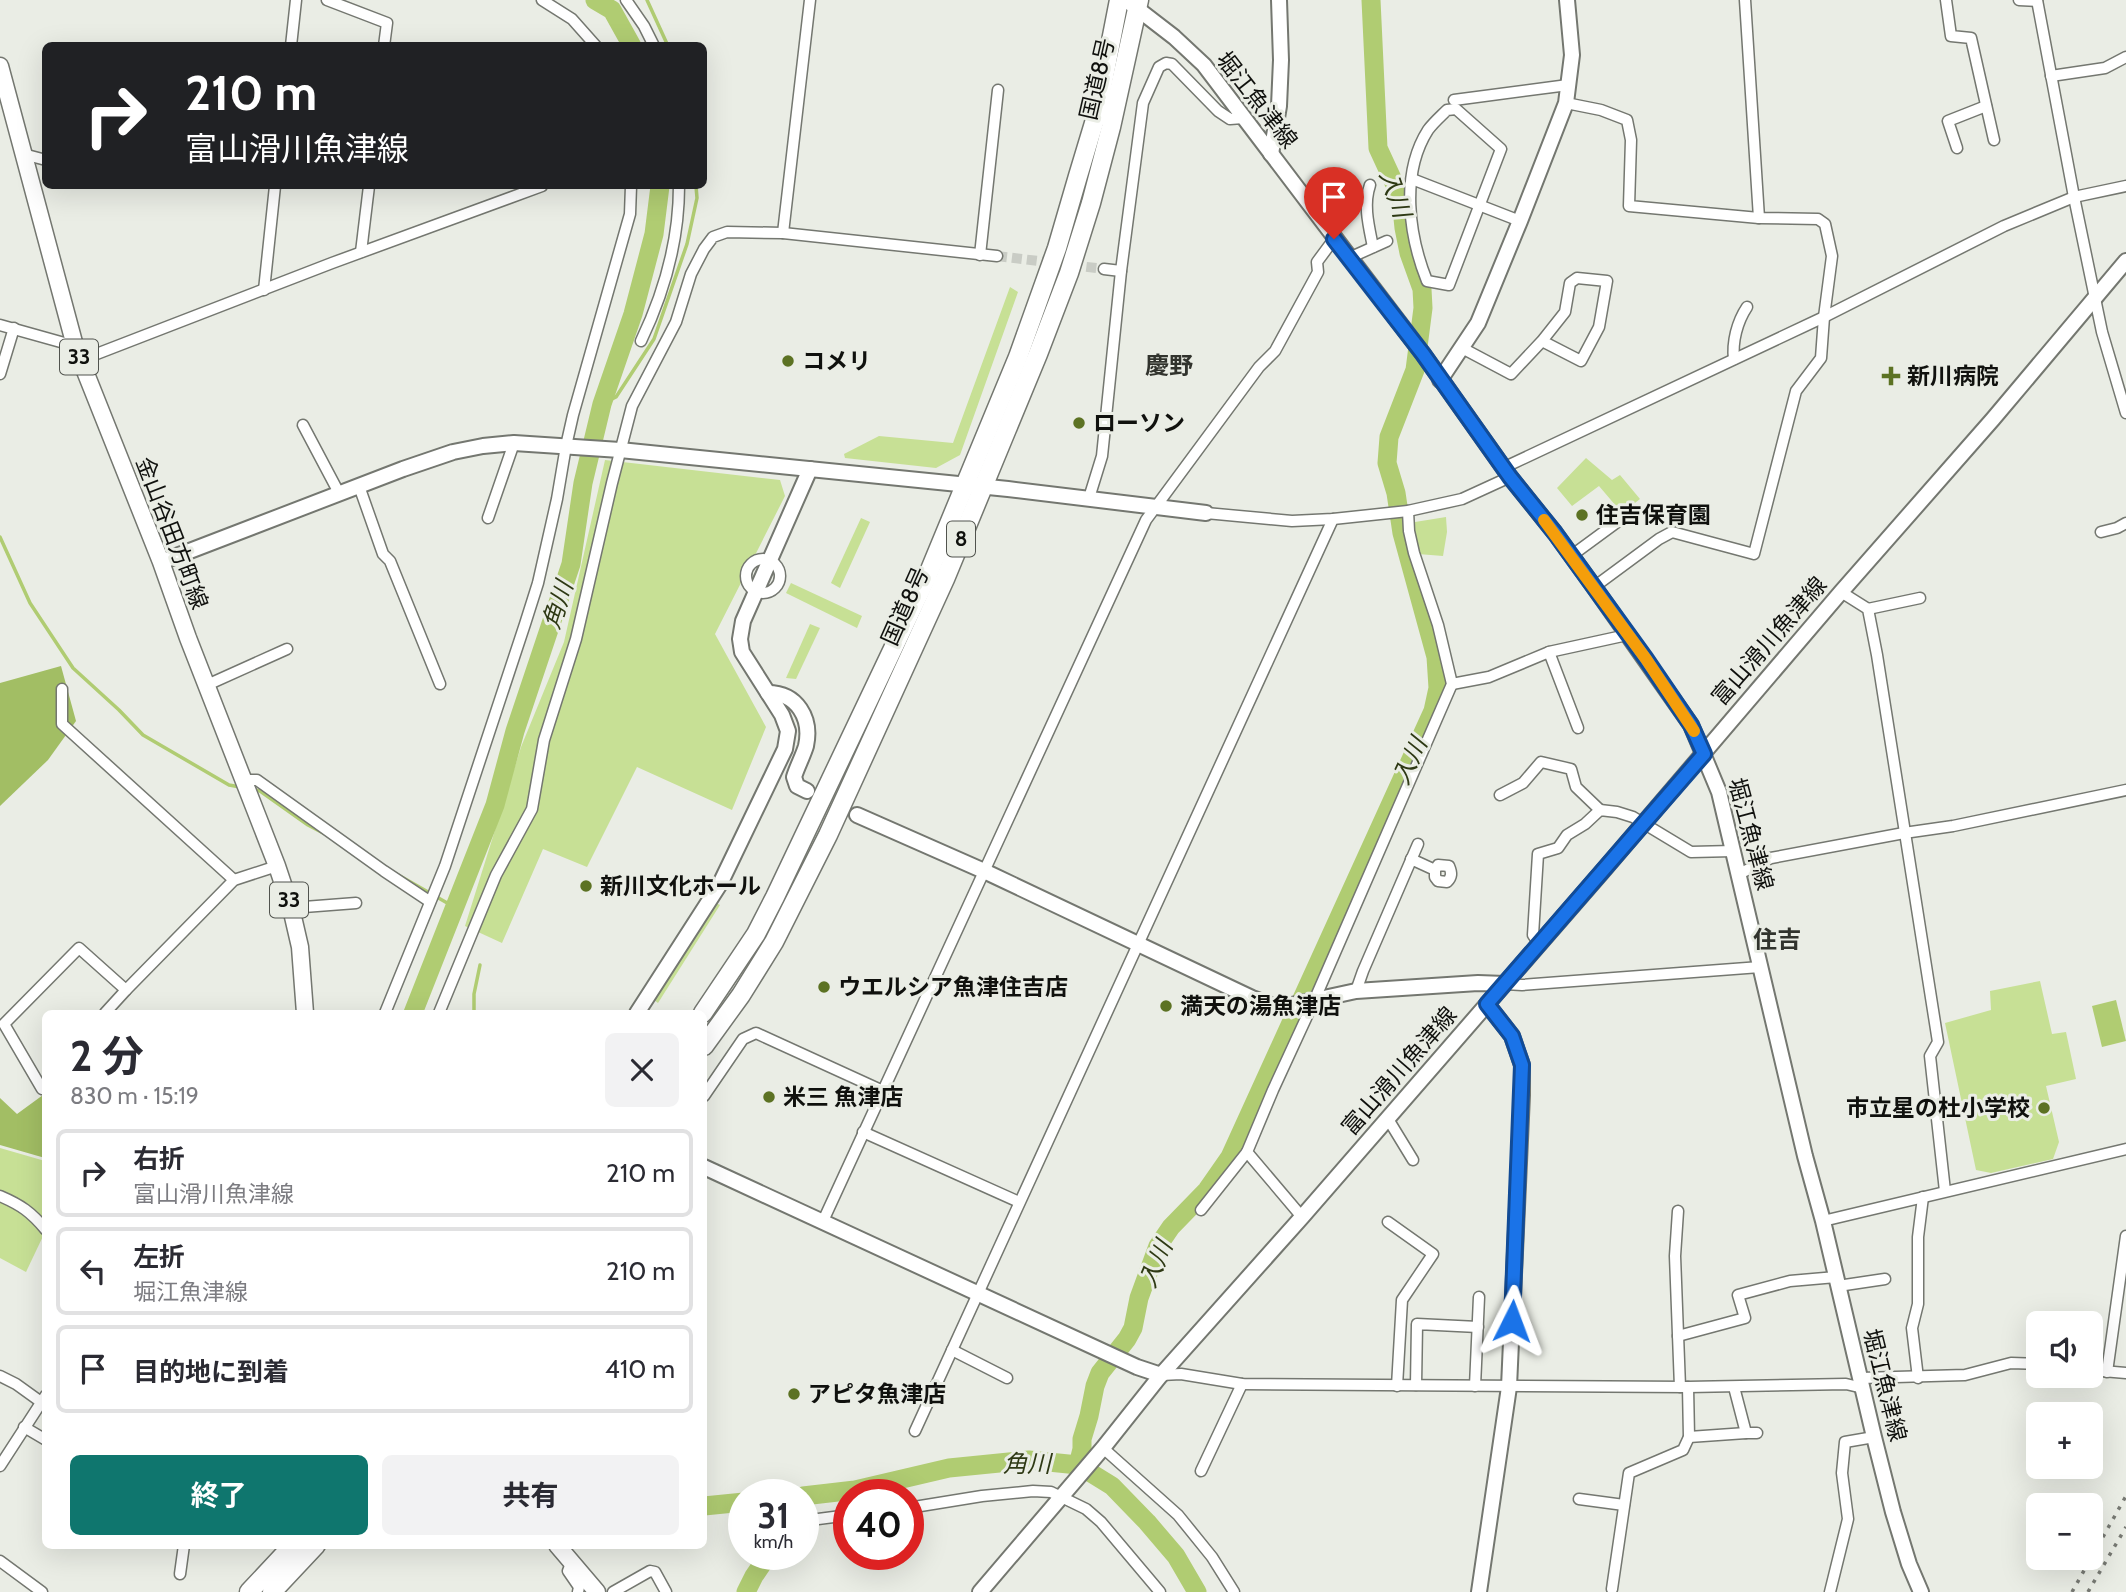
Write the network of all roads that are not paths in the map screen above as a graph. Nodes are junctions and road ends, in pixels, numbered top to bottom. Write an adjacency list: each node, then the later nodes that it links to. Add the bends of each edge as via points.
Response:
1 (296, 0): 14 (street)
2 (327, 0): 15 (street, via 387,23)
3 (542, 0): 16 (street, via 572,19)
4 (626, 0): 17 (street)
5 (810, 0): 45 (street)
6 (1119, 0): 77 (highway, 国道8号 / 8, via 1097,113 1057,248)
7 (1279, 0): 31 (street, via 1279,106)
8 (1567, 0): 21 (street, via 1572,55)
9 (1745, 0): 43 (street)
10 (1946, 0): 25 (street, via 1951,36 1971,38)
11 (2019, 0): 12 (street)
12 (2037, 1): 20 (street)
13 (1134, 3): 27 (street, 堀江魚津線, via 1204,65); 77 (highway, 国道8号 / 8, via 1111,127 1091,203 1042,346)
14 (291, 42)
15 (385, 42)
16 (592, 42)
17 (652, 42)
18 (2126, 57): 20 (street, via 2105,68)
19 (0, 66): 26 (main road, 金山谷田方町線 / 33)
20 (2051, 76): 41 (street)
21 (1568, 85): 23 (street); 24 (street)
22 (998, 90): 50 (street)
23 (1454, 100)
24 (1566, 103): 43 (street, via 1627,120 1631,140 1629,206); 44 (street)
25 (1986, 106): 28 (street); 29 (street, via 1948,121)
26 (5, 107): 30 (main road, 金山谷田方町線 / 33)
27 (1243, 118): 31 (street, 堀江魚津線); 55 (street, via 1230,119 1218,111 1172,64 1160,67 1143,103)
28 (1994, 139)
29 (1957, 148)
30 (23, 154): 32 (street); 65 (main road, 金山谷田方町線 / 33)
31 (1271, 154): 46 (street, 堀江魚津線)
32 (42, 159)
33 (1412, 179): 42 (street); 42 (street, via 1428,130 1447,110 1456,109 1501,149); 42 (street, via 1414,242 1427,281 1449,285)
34 (1370, 185): 48 (street, via 1366,196)
35 (2126, 186): 41 (street)
36 (275, 189): 56 (street)
37 (369, 189): 49 (street)
38 (534, 189): 49 (street)
39 (631, 189): 72 (street, via 630,214)
40 (678, 189): 62 (street, via 673,247 655,313)
41 (2074, 197): 57 (street); 59 (street, via 2004,226)
42 (1480, 206): 44 (street)
43 (1759, 218): 59 (street, via 1818,219 1825,224 1832,256)
44 (1520, 221): 64 (street, via 1478,323)
45 (783, 233): 50 (street); 73 (street, via 727,232 713,237 691,274 676,322 632,407)
46 (1334, 239): 52 (street, 堀江魚津線); 80 (street, via 1317,262 1318,272 1275,351)
47 (1387, 241): 48 (street)
48 (1373, 247): 52 (street)
49 (361, 252): 56 (street)
50 (980, 255): 51 (street)
51 (997, 257)
52 (1349, 258): 68 (street, 堀江魚津線)
53 (2126, 261): 57 (street, 富山滑川魚津線)
54 (1104, 269): 55 (street)
55 (1121, 271): 79 (street, via 1102,456)
56 (264, 290): 65 (street)
57 (2095, 296): 69 (street); 91 (street, 富山滑川魚津線)
58 (1746, 307): 66 (street)
59 (1824, 317): 66 (street); 90 (street, via 1821,358 1796,391 1754,554 1672,532)
60 (0, 324): 61 (street)
61 (14, 328): 65 (street); 67 (street)
62 (641, 341)
63 (1542, 341): 63 (street, via 1565,312 1570,283 1577,278 1607,281 1599,327 1581,361); 64 (street, via 1511,374)
64 (1462, 348): 68 (street)
65 (78, 353): 89 (main road, 金山谷田方町線 / 33)
66 (1734, 359): 75 (street)
67 (0, 374)
68 (1440, 380): 75 (street, 堀江魚津線)
69 (2126, 413)
70 (303, 425): 78 (street)
71 (514, 443): 72 (street); 76 (street, via 453,452); 83 (street)
72 (568, 447): 73 (street); 120 (street, via 538,583)
73 (620, 450): 74 (street); 134 (street, via 576,639 544,740 532,809 495,875)
74 (810, 469): 77 (street); 101 (street, via 743,621 742,652)
75 (1507, 472): 81 (street, via 1462,499); 88 (street, 堀江魚津線)
76 (359, 486): 78 (street); 97 (street, via 383,554 390,561)
77 (974, 486): 79 (street); 136 (highway, 国道8号 / 8, via 775,897); 137 (highway, 国道8号 / 8, via 939,591 834,823 774,942)
78 (339, 494): 89 (street)
79 (1089, 498): 80 (street)
80 (1155, 507): 82 (street); 117 (street)
81 (1408, 511): 84 (street); 98 (street, via 1414,553 1438,625)
82 (1206, 513): 84 (street, via 1292,521)
83 (488, 517)
84 (1333, 519): 123 (street)
85 (1620, 520): 88 (street)
86 (2126, 523): 87 (street)
87 (2101, 532)
88 (1571, 556): 90 (street, 堀江魚津線)
89 (161, 562): 99 (main road, 金山谷田方町線 / 33)
90 (1594, 587): 94 (street, 堀江魚津線)
91 (1841, 592): 93 (street); 103 (street, 富山滑川魚津線)
92 (1920, 598): 93 (street)
93 (1868, 609): 111 (street)
94 (1627, 635): 96 (street); 103 (street, 堀江魚津線, via 1691,725)
95 (287, 649): 99 (street)
96 (1549, 652): 98 (street, via 1489,677); 102 (street)
97 (440, 684)
98 (1451, 684): 129 (street)
99 (207, 685): 104 (main road, 金山谷田方町線 / 33)
100 (62, 689): 119 (street, via 62,724)
101 (768, 693): 106 (street, via 791,698 804,716 806,747 794,777 797,786); 135 (street, via 788,731 785,749 720,884)
102 (1578, 728)
103 (1704, 754): 110 (street, 富山滑川魚津線); 113 (street, 堀江魚津線)
104 (247, 786): 115 (main road, 金山谷田方町線 / 33); 120 (street, via 257,780)
105 (2126, 790): 111 (street)
106 (807, 791)
107 (1500, 794): 108 (street, via 1523,783 1541,762 1571,769 1576,787)
108 (1600, 810): 110 (street, via 1633,817); 124 (street, via 1567,835 1558,848 1538,854 1534,935)
109 (858, 815): 117 (street)
110 (1643, 825): 113 (street, via 1691,852); 124 (street, 富山滑川魚津線)
111 (1904, 833): 118 (street, via 1771,858); 147 (street, via 1938,1042 1930,1056)
112 (1418, 844): 114 (street)
113 (1733, 851): 118 (street, 堀江魚津線)
114 (1411, 859): 116 (street); 128 (street)
115 (277, 866): 119 (street); 122 (main road, 金山谷田方町線 / 33)
116 (1435, 870)
117 (984, 871): 123 (street); 139 (street)
118 (1739, 874): 125 (street, 堀江魚津線)
119 (234, 880): 127 (street)
120 (429, 901): 133 (street)
121 (356, 904): 122 (street)
122 (291, 908): 132 (main road, 金山谷田方町線 / 33, via 300,947)
123 (1138, 944): 129 (street, via 1252,998 1287,1006); 150 (street)
124 (1539, 944): 126 (street, 富山滑川魚津線)
125 (1760, 967): 126 (street); 155 (street, 堀江魚津線)
126 (1505, 984): 128 (street); 130 (street, 富山滑川魚津線)
127 (126, 990): 131 (street); 138 (street, via 79,948 4,1024)
128 (1356, 991): 129 (street)
129 (1311, 1002): 144 (street)
130 (1487, 1004): 141 (street, 富山滑川魚津線); 179 (street, via 1512,1036 1522,1065)
131 (108, 1010)
132 (305, 1010)
133 (386, 1010)
134 (440, 1010)
135 (639, 1010)
136 (705, 1010)
137 (707, 1042)
138 (42, 1089)
139 (883, 1091): 140 (street, via 756,1033 743,1039); 142 (street)
140 (707, 1092)
141 (1388, 1119): 145 (street); 153 (street, 富山滑川魚津線)
142 (863, 1132): 150 (street); 154 (street)
143 (2126, 1149): 147 (street)
144 (1247, 1152): 151 (street); 153 (street)
145 (1413, 1160)
146 (707, 1168): 154 (street)
147 (1945, 1191): 149 (street)
148 (0, 1196): 157 (street, via 22,1206)
149 (1923, 1197): 155 (street); 173 (street, via 1918,1304 1912,1328)
150 (1019, 1202): 161 (street)
151 (1201, 1210)
152 (1678, 1211): 164 (street)
153 (1302, 1217): 170 (street, 富山滑川魚津線)
154 (823, 1221): 161 (street)
155 (1823, 1221): 160 (street, 堀江魚津線)
156 (1388, 1222): 177 (street, via 1433,1254 1402,1300)
157 (42, 1225)
158 (2126, 1236): 168 (street)
159 (1885, 1279): 160 (street)
160 (1837, 1281): 164 (street, via 1790,1280 1738,1295 1745,1318); 174 (street, 堀江魚津線)
161 (978, 1293): 165 (street); 170 (street)
162 (1479, 1297): 163 (street)
163 (1478, 1327): 176 (street, via 1417,1324); 178 (street)
164 (1678, 1336): 180 (street)
165 (953, 1350): 172 (street); 185 (street)
166 (2026, 1364): 173 (street)
167 (2103, 1372): 168 (street)
168 (2107, 1372): 169 (street)
169 (2126, 1373)
170 (1161, 1375): 175 (street); 189 (street, 富山滑川魚津線)
171 (0, 1376): 182 (street)
172 (1007, 1378)
173 (1918, 1378): 174 (street)
174 (1862, 1383): 181 (street); 187 (street, 堀江魚津線)
175 (1242, 1384): 177 (street); 191 (street)
176 (1416, 1385): 177 (street); 178 (street)
177 (1397, 1386)
178 (1475, 1386): 179 (street)
179 (1508, 1387): 180 (street); 214 (street)
180 (1684, 1387): 181 (street); 186 (street)
181 (1734, 1387): 186 (street, via 1751,1433)
182 (42, 1397)
183 (42, 1400): 184 (street)
184 (24, 1427): 188 (street); 190 (street)
185 (915, 1431)
186 (1689, 1437): 195 (street, via 1683,1450 1629,1473)
187 (1874, 1437): 215 (street, via 1845,1442 1842,1473 1848,1519); 216 (street, 堀江魚津線)
188 (42, 1438)
189 (1101, 1451): 192 (street, 富山滑川魚津線); 213 (street, via 1178,1514)
190 (0, 1465)
191 (1201, 1471)
192 (1063, 1496): 194 (street, via 1033,1491); 211 (street, 富山滑川魚津線); 212 (street, via 1101,1522)
193 (1579, 1499): 195 (street)
194 (924, 1505)
195 (1624, 1505): 203 (street)
196 (183, 1549): 202 (street)
197 (289, 1549): 205 (highway)
198 (312, 1549): 206 (highway)
199 (561, 1549): 201 (main road)
200 (0, 1561): 204 (street)
201 (572, 1561): 207 (street, via 568,1571); 208 (main road)
202 (180, 1574)
203 (1612, 1589)
204 (42, 1592)
205 (249, 1592)
206 (272, 1592)
207 (578, 1592)
208 (597, 1592)
209 (613, 1592): 210 (street, via 650,1571)
210 (666, 1592)
211 (980, 1592)
212 (1160, 1592)
213 (1234, 1592)
214 (1479, 1592)
215 (1830, 1592)
216 (1921, 1592)

